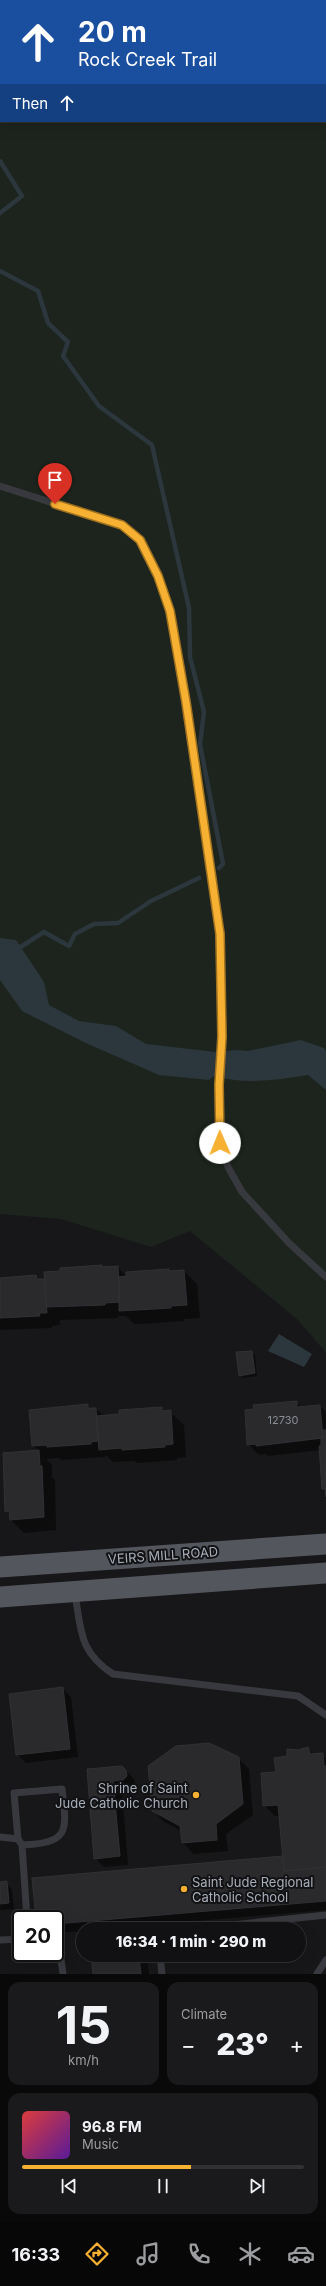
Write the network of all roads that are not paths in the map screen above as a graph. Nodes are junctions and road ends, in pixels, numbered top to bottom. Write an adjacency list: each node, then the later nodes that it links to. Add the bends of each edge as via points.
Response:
1 (0, 486): 2 (lane, via 122,525 140,540 158,576 170,611 220,934 220,1143 228,1168 242,1192 290,1244)
2 (326, 1277)
3 (326, 1544): 4 (main road, VEIRS MILL ROAD)
4 (0, 1567)
5 (326, 1573): 6 (main road)
6 (75, 1590): 7 (main road); 8 (lane, via 83,1641 98,1664 113,1674 298,1696)
7 (0, 1596)
8 (326, 1715)
9 (0, 1837): 10 (lane)
10 (20, 1842): 10 (lane, via 14,1793 62,1789 66,1821 56,1839 45,1844); 11 (lane)
11 (26, 1910)
12 (326, 1915): 13 (lane)
13 (260, 1922)
14 (12, 1939): 15 (lane)
15 (0, 1940)
16 (326, 1960): 21 (lane)
17 (61, 1962): 19 (lane)
18 (161, 1962): 20 (lane)
19 (63, 1974)
20 (162, 1974)
21 (317, 1974)

